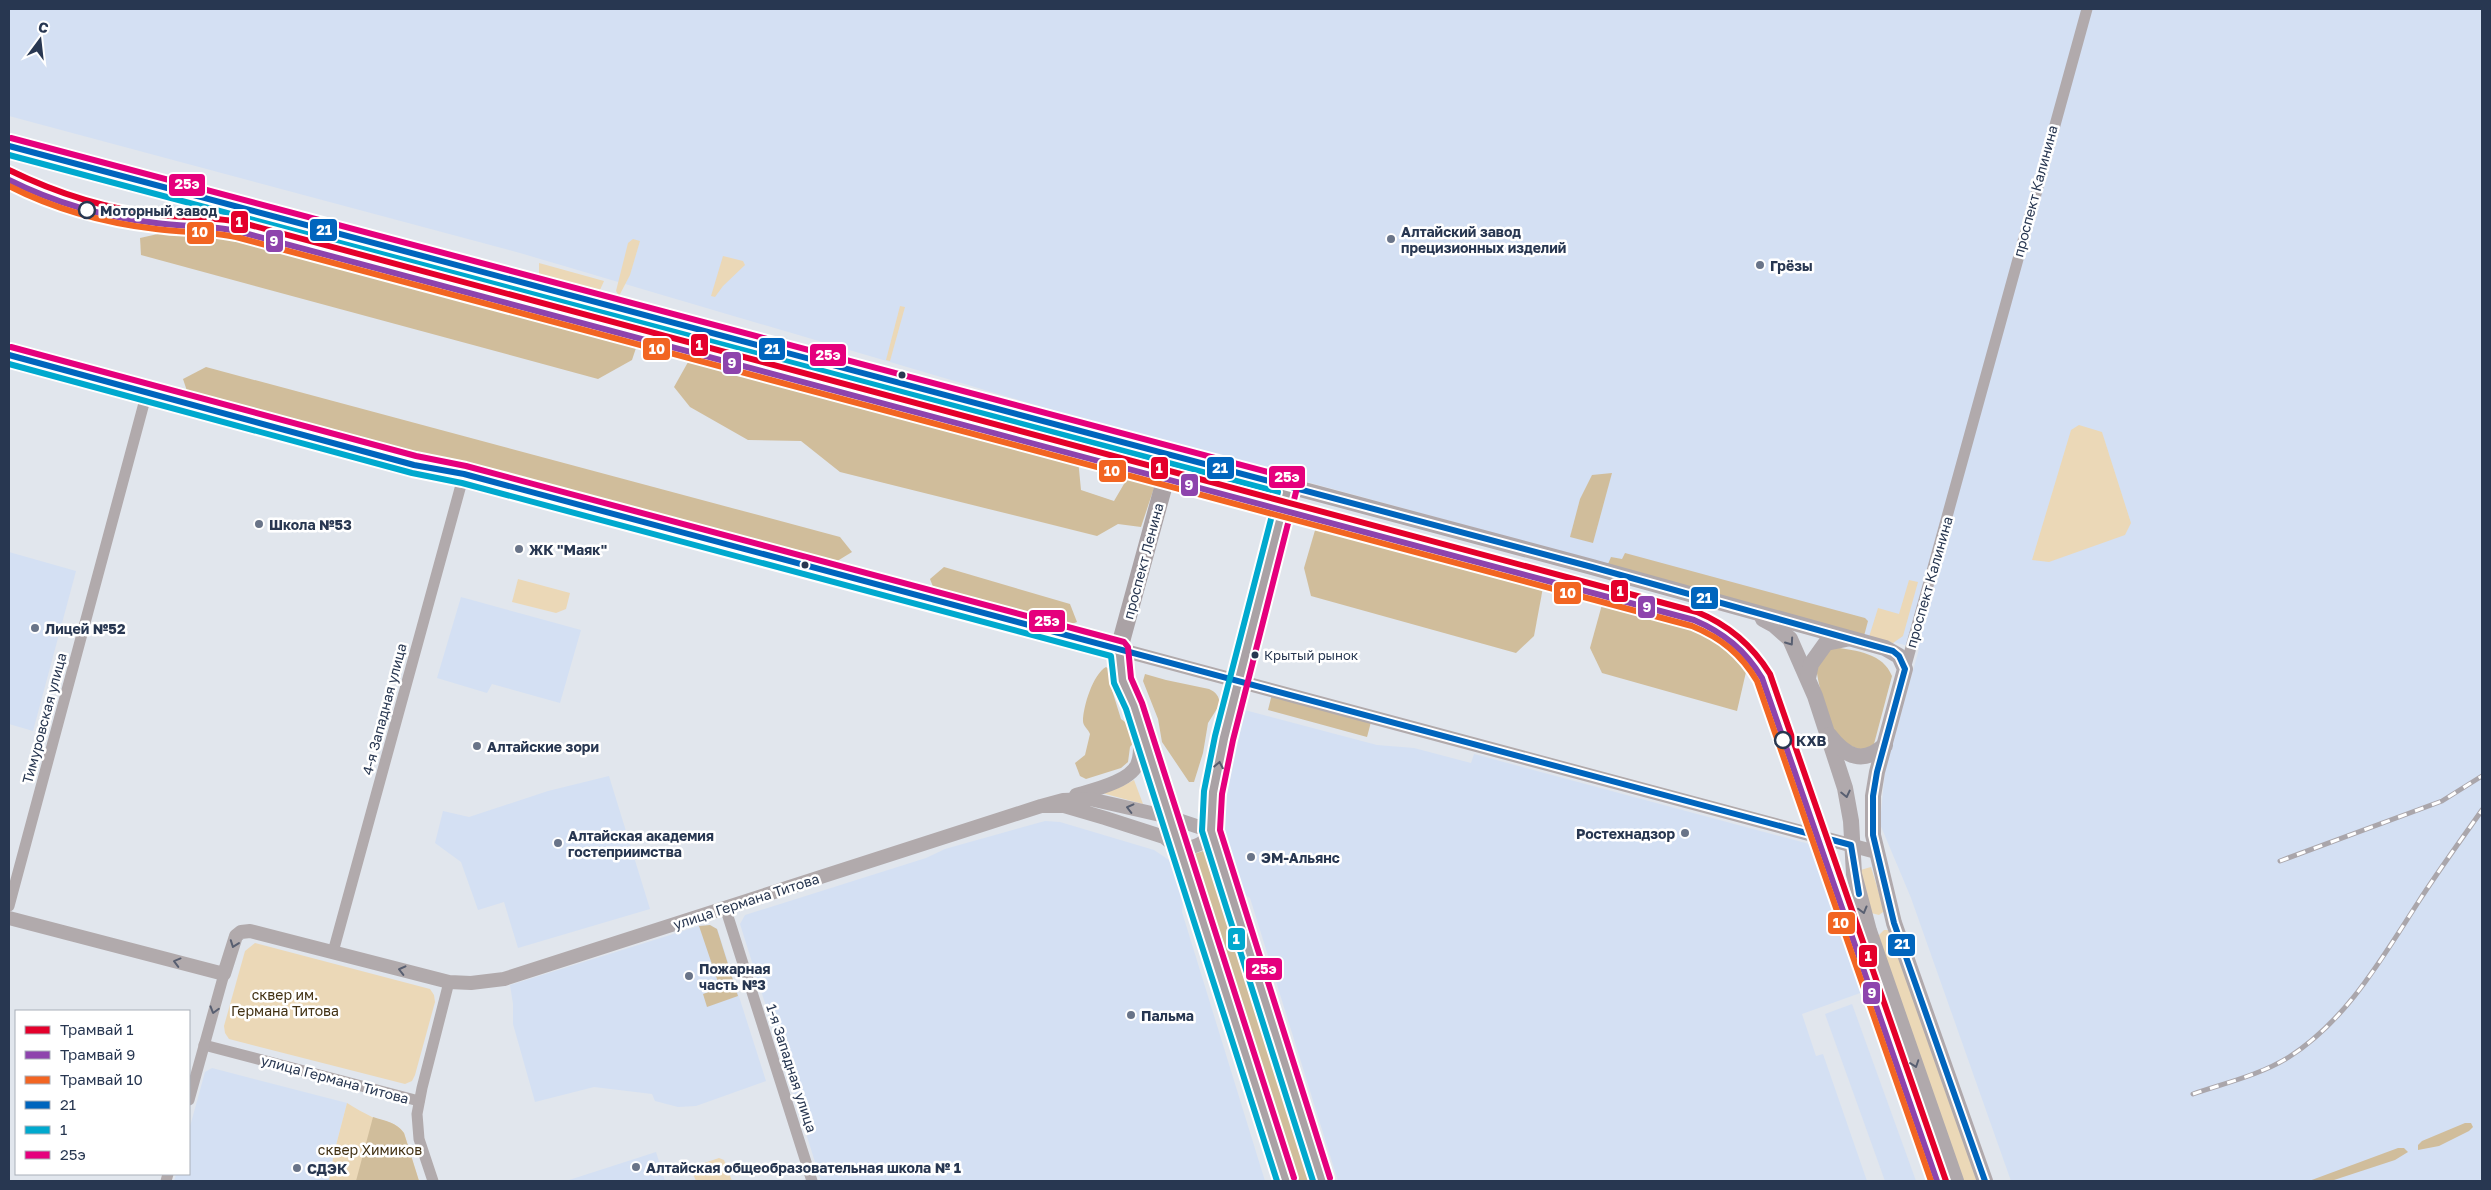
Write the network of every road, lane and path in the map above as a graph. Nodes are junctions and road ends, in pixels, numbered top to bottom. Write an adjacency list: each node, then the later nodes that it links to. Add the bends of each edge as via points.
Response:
1 (2087, 9): 11 (street, проспект Калинина)
2 (9, 146): 5 (main road)
3 (9, 355): 4 (street)
4 (147, 392): 6 (street, via 414,465); 24 (street, Тимуровская улица)
5 (1172, 455): 7 (main road); 10 (main road, проспект Ленина)
6 (464, 474): 10 (street); 29 (street, 4-я Западная улица)
7 (1290, 486): 8 (main road); 13 (main road)
8 (1736, 607): 9 (main road); 12 (main road, one-way to 12, via 1774,625 1790,639)
9 (1851, 639): 11 (main road, via 1893,651); 12 (main road, via 1826,643 1811,664)
10 (1119, 649): 13 (street); 14 (main road, проспект Ленина, via 1122,680)
11 (1905, 669): 16 (main road, проспект Калинина)
12 (1808, 678): 15 (main road)
13 (1239, 681): 20 (main road, one-way to 13, via 1213,793); 21 (street)
14 (1140, 726): 17 (street, via 1139,762 1132,773); 19 (main road, проспект Ленина)
15 (1826, 732): 16 (main road, via 1837,745 1855,756 1872,755); 21 (main road, one-way to 21, via 1849,804)
16 (1885, 745): 23 (main road, проспект Калинина, via 1873,796 1872,826)
17 (1063, 800): 18 (street, улица Германа Титова); 19 (street, one-way to 17, via 1090,798)
18 (1041, 806): 22 (street, via 1064,806 1105,818 1164,837); 25 (street, улица Германа Титова)
19 (1169, 818): 20 (street); 22 (main road, проспект Ленина)
20 (1211, 831): 22 (street, via 1200,845); 38 (main road)
21 (1851, 845): 23 (street); 28 (main road, one-way to 28, via 1854,874)
22 (1180, 850): 37 (main road, проспект Ленина)
23 (1876, 852): 27 (main road, проспект Калинина)
24 (9, 906)
25 (724, 907): 31 (street, улица Германа Титова, via 504,979 471,984); 36 (street, 1-я Западная улица)
26 (9, 918): 30 (street, one-way to 26)
27 (1894, 923): 28 (main road); 40 (main road, проспект Калинина)
28 (1869, 931): 39 (main road, one-way to 39)
29 (333, 952): 30 (street, улица Германа Титова, one-way to 30, via 250,931 241,932 236,936); 31 (street, улица Германа Титова, one-way to 29)
30 (224, 974): 32 (street, улица Германа Титова, one-way to 32)
31 (449, 982): 34 (street, улица Германа Титова)
32 (204, 1046): 33 (street); 34 (street, улица Германа Титова)
33 (190, 1096)
34 (419, 1101): 35 (street, via 419,1139)
35 (433, 1181)
36 (812, 1181)
37 (1286, 1181)
38 (1322, 1181)
39 (1956, 1181)
40 (1985, 1181)

